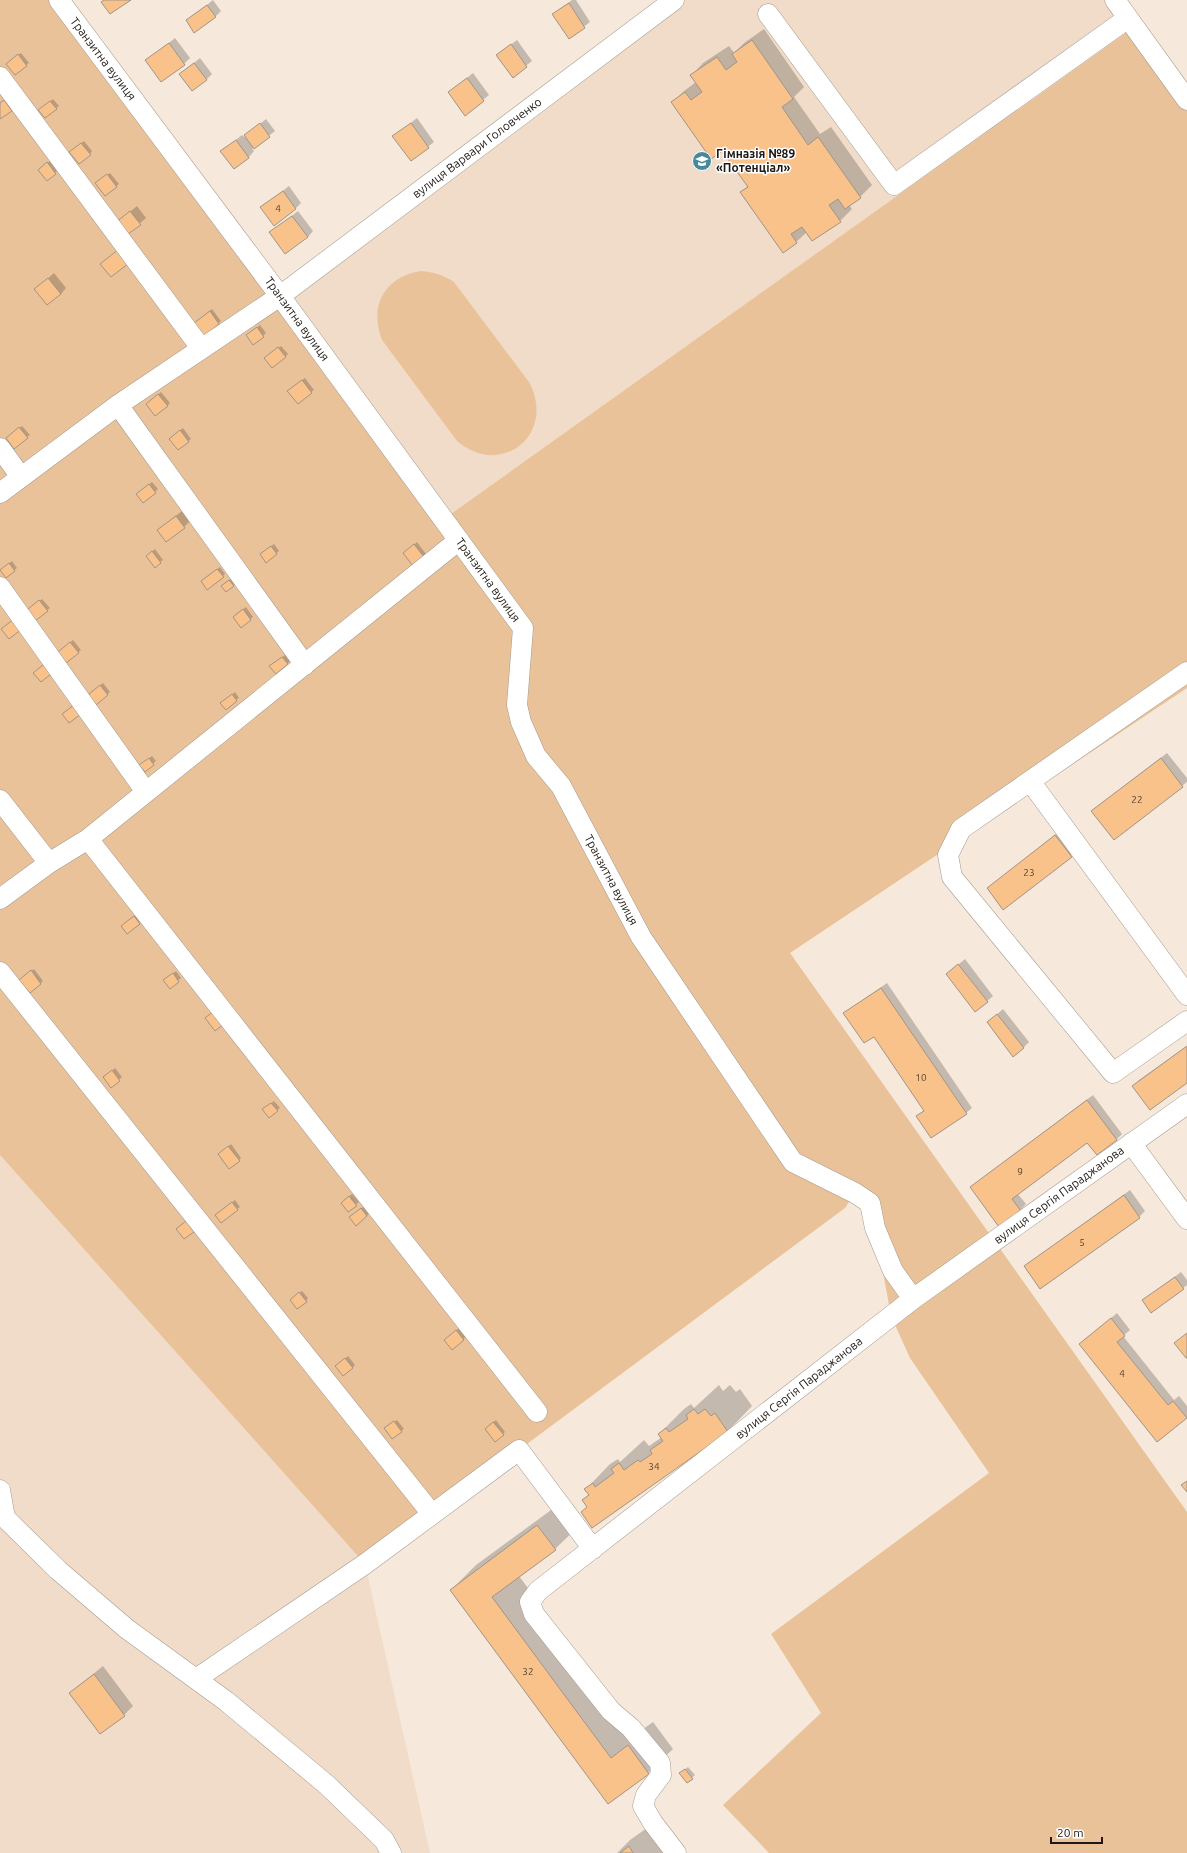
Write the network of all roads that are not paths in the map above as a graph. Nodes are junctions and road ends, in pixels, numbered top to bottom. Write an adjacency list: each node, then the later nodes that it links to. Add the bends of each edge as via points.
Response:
1 (59, 0): 8 (street, Транзитна вулиця)
2 (674, 0): 8 (street, вулиця Варвари Головченко)
3 (1115, 0): 5 (street)
4 (768, 14): 5 (street, via 894,185)
5 (1128, 18): 7 (street)
6 (0, 77): 9 (street)
7 (1187, 100)
8 (280, 296): 9 (street, вулиця Варвари Головченко); 14 (street, Транзитна вулиця)
9 (201, 348): 10 (street, вулиця Варвари Головченко)
10 (118, 405): 12 (street, вулиця Варвари Головченко); 16 (street)
11 (0, 448): 12 (street)
12 (21, 477): 13 (street, вулиця Варвари Головченко)
13 (0, 493)
14 (459, 540): 16 (street); 30 (street, Транзитна вулиця, via 523,628 517,705 521,722 536,756 561,786 642,937 793,1162 870,1203 875,1228 893,1271)
15 (0, 587): 19 (street)
16 (305, 665): 19 (street)
17 (1187, 672): 18 (street)
18 (1030, 781): 25 (street); 26 (street, via 962,829 948,855 952,877 1113,1073)
19 (146, 792): 21 (street)
20 (0, 800): 22 (street)
21 (88, 839): 22 (street); 31 (street)
22 (49, 863): 23 (street)
23 (0, 899)
24 (0, 972): 33 (street)
25 (1187, 995)
26 (1187, 1021)
27 (1187, 1104): 28 (street, вулиця Сергія Параджанова)
28 (1131, 1143): 29 (street); 30 (street, вулиця Сергія Параджанова)
29 (1187, 1218)
30 (913, 1299): 35 (street, вулиця Сергія Параджанова)
31 (537, 1412)
32 (0, 1490): 34 (street)
33 (432, 1514): 35 (street, via 519,1450); 36 (street, via 365,1564)
34 (2, 1519): 36 (street, via 127,1629)
35 (593, 1549): 38 (street, вулиця Сергія Параджанова, via 538,1591 530,1602 534,1614 611,1711 660,1762 661,1775 646,1795 643,1806)
36 (196, 1679): 37 (street, via 327,1785 384,1840)
37 (391, 1853)
38 (676, 1853)

